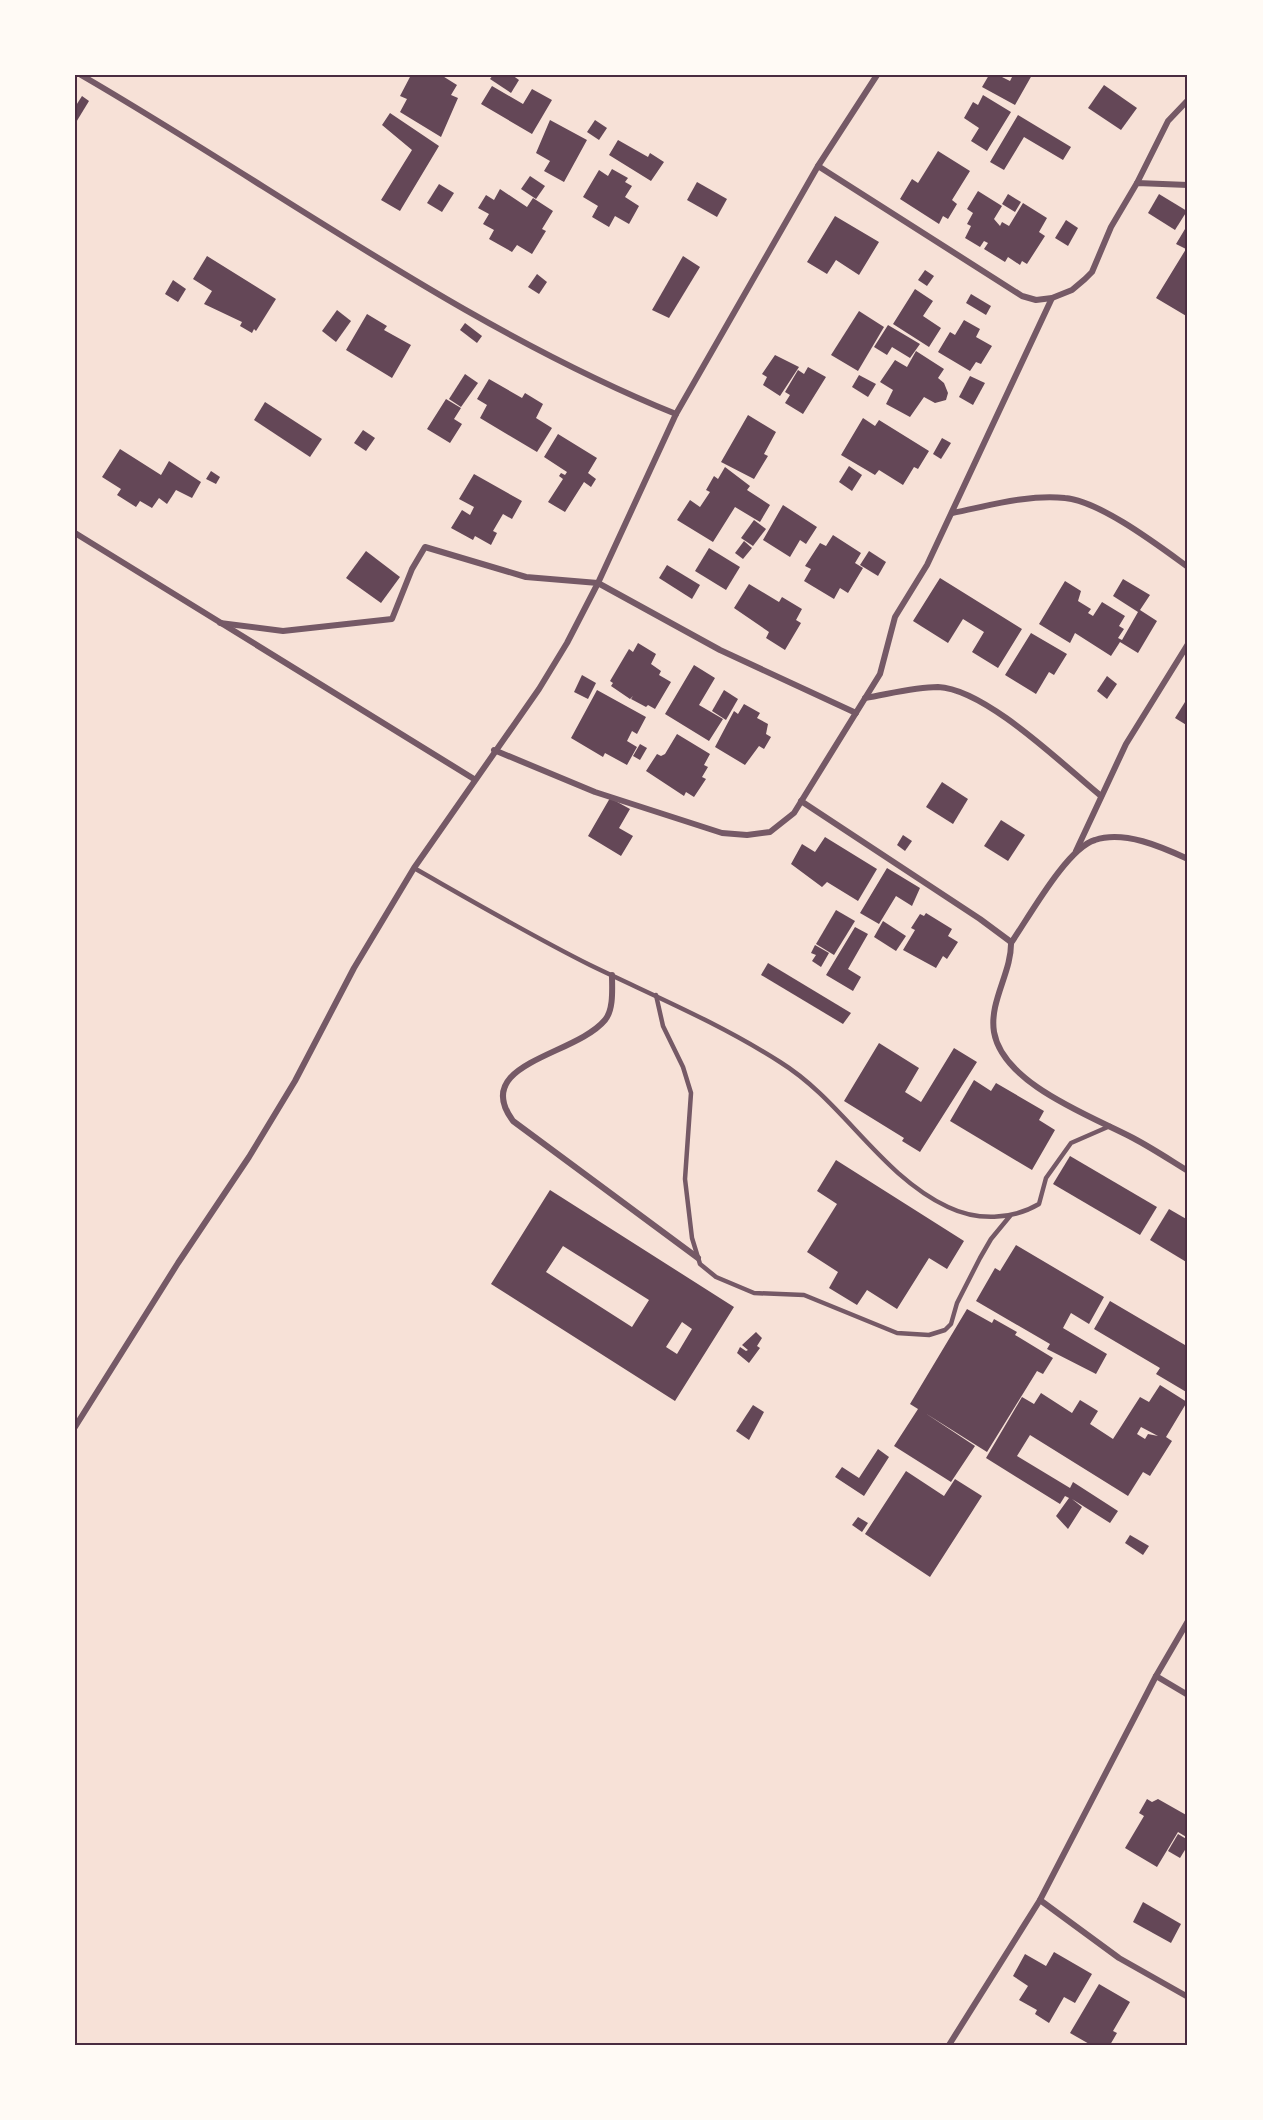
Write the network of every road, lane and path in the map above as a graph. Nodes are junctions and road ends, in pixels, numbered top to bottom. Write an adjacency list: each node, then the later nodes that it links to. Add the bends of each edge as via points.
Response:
1 (81, 75): 8 (street, via 507,332 582,372)
2 (877, 75): 4 (street)
3 (1188, 100): 5 (street, via 1168,121)
4 (818, 166): 7 (street, via 1022,296 1036,300); 8 (street)
5 (1137, 183): 6 (street); 7 (street, via 1111,227 1092,272 1072,290)
6 (1188, 185)
7 (1052, 298): 9 (street)
8 (676, 414): 12 (street)
9 (952, 513): 11 (street, via 1037,498 1078,500 1155,543); 15 (street, via 927,565 895,617 880,674)
10 (75, 533): 13 (street)
11 (1188, 567)
12 (598, 583): 13 (street, via 526,577 425,547 392,619 283,631); 16 (street, via 720,650); 17 (street, via 539,689)
13 (220, 623): 18 (street)
14 (1188, 644): 19 (street, via 1130,736)
15 (865, 698): 16 (street); 19 (street, via 919,688 958,691 1020,728)
16 (856, 712): 20 (street)
17 (494, 750): 18 (street); 20 (street, via 595,792 722,833 747,836 770,832 788,820)
18 (474, 779): 23 (street)
19 (1101, 796): 21 (street)
20 (801, 801): 24 (street)
21 (1076, 852): 22 (street, via 1092,840 1113,837 1155,845); 24 (street)
22 (1188, 859)
23 (414, 868): 25 (lane); 31 (street, via 249,1157)
24 (1011, 942): 27 (street, via 994,1018 994,1031 1003,1054 1038,1088)
25 (612, 975): 26 (lane); 30 (street, via 606,1019 577,1042 514,1072 503,1084 503,1108 513,1121)
26 (656, 995): 29 (lane, via 781,1062 817,1090 902,1175 937,1201 962,1213); 30 (lane, via 663,1026 690,1084 685,1192)
27 (1110, 1126): 28 (street); 29 (lane, via 1071,1143 1046,1178 1039,1204)
28 (1188, 1171)
29 (1010, 1216): 30 (lane, via 980,1258 951,1324 929,1335 897,1333 804,1295 745,1291 703,1268)
30 (698, 1258)
31 (75, 1427)
32 (1188, 1621): 33 (street)
33 (1156, 1676): 34 (street); 35 (street)
34 (1188, 1695)
35 (1040, 1900): 36 (street, via 1119,1958); 37 (street)
36 (1188, 1997)
37 (949, 2045)

